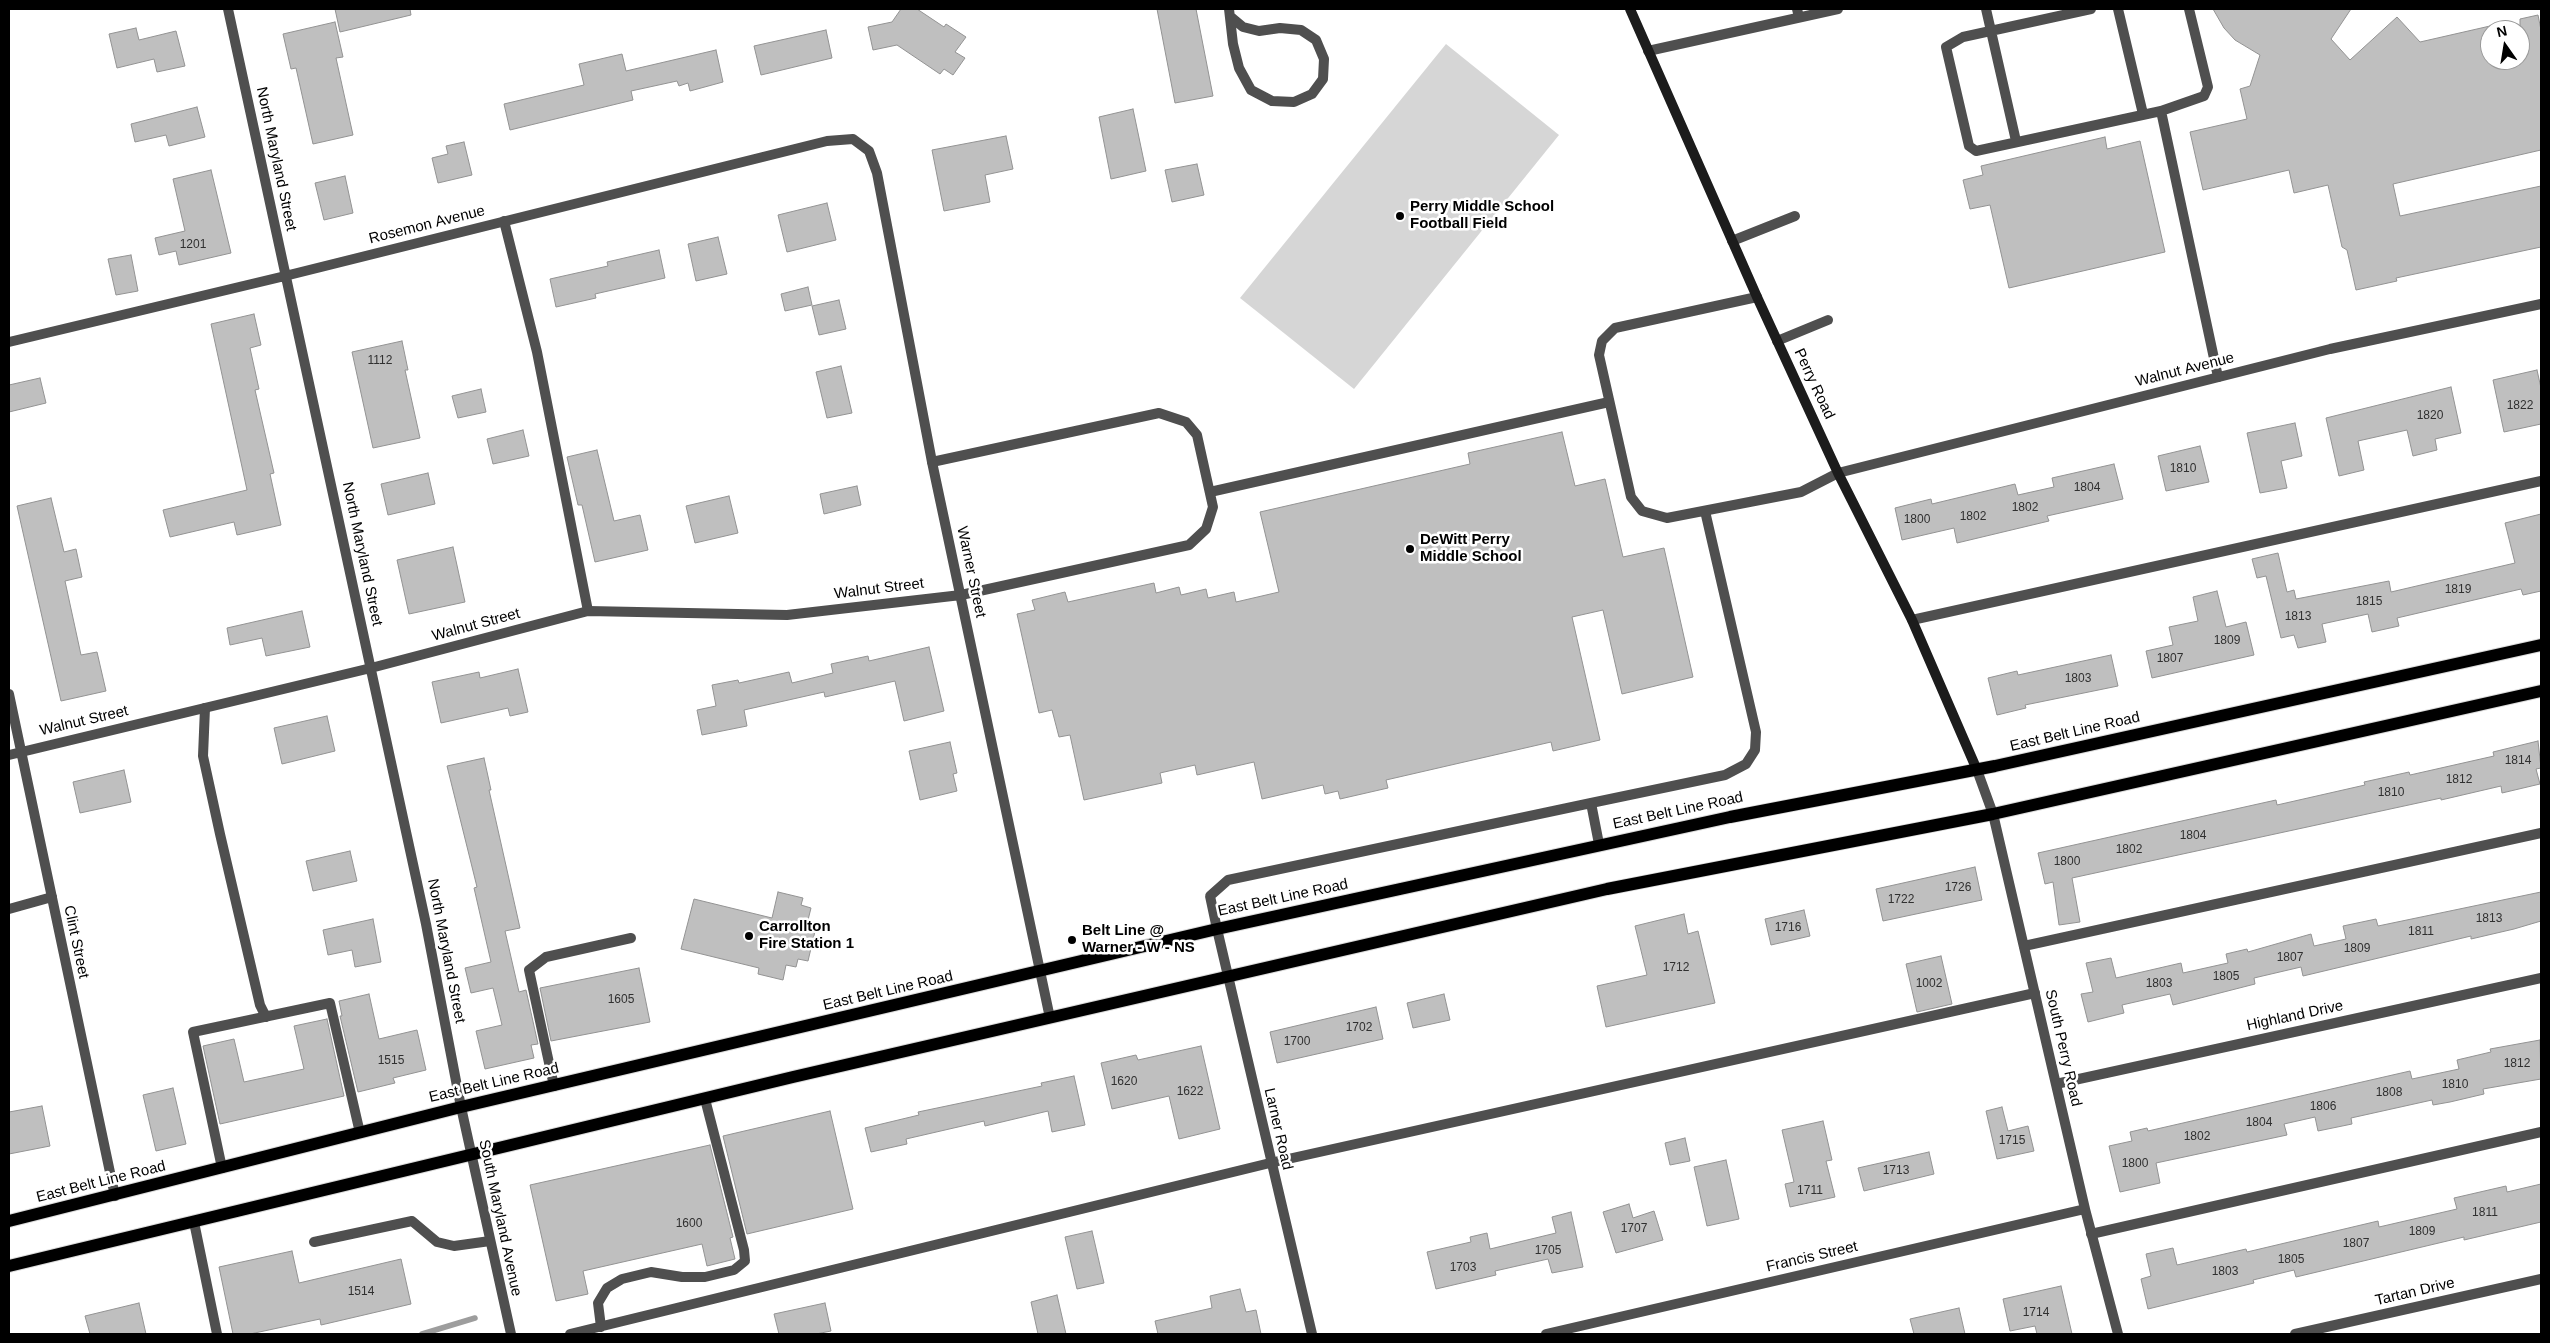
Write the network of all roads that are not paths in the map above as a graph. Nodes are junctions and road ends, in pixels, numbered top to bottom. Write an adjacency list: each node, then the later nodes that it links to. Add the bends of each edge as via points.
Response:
1 (228, 9): 19 (street, North Maryland Street)
2 (1630, 9): 11 (street, Perry Road)
3 (1838, 9): 9 (street)
4 (1986, 9): 10 (street)
5 (2091, 9): 10 (street)
6 (2118, 9): 13 (street)
7 (2189, 9): 12 (street, via 2208,87 2204,96)
8 (1230, 13): 8 (street, via 1239,68 1251,90 1272,101 1294,102 1312,94 1323,79 1324,59 1316,40 1301,30 1259,31 1243,27)
9 (1798, 13): 11 (street)
10 (1991, 31): 15 (street); 15 (street, via 1964,37 1946,47 1949,68 1969,146 1976,151)
11 (1648, 51): 18 (street, Perry Road)
12 (2162, 111): 13 (street); 25 (street)
13 (2143, 114): 15 (street)
14 (853, 139): 17 (street, Rosemon Avenue, via 827,141); 27 (street, Warner Street, via 869,151 877,173)
15 (2016, 141)
16 (1795, 216): 18 (street)
17 (504, 221): 19 (street, Rosemon Avenue); 33 (street, via 537,352)
18 (1732, 241): 20 (street, Perry Road)
19 (285, 276): 24 (street, Rosemon Avenue); 36 (street, North Maryland Street)
20 (1757, 297): 23 (street, Perry Road); 26 (street, Walnut Avenue, via 1615,328 1602,341 1599,355)
21 (2541, 304): 25 (street, Walnut Avenue, via 2330,349)
22 (1828, 320): 23 (street)
23 (1777, 341): 28 (street, Perry Road)
24 (9, 342)
25 (2218, 377): 28 (street, Walnut Avenue)
26 (1609, 402): 30 (street); 31 (street, Walnut Avenue, via 1631,497 1642,511 1667,518)
27 (932, 462): 30 (street, Walnut Street, via 1159,413 1186,422 1197,435); 32 (street, Warner Street)
28 (1838, 473): 31 (street, Walnut Avenue, via 1801,492); 34 (street, Perry Road)
29 (2541, 481): 34 (street)
30 (1210, 492): 32 (street, Walnut Street, via 1214,507 1206,529 1189,545)
31 (1705, 511): 43 (street, via 1756,732 1756,750 1746,764 1725,775)
32 (961, 595): 33 (street, Walnut Street, via 787,615); 52 (street, Warner Street)
33 (588, 610): 36 (street, Walnut Street)
34 (1912, 620): 42 (street, Perry Road)
35 (2541, 645): 42 (main road, East Belt Line Road)
36 (371, 668): 39 (street, Walnut Street); 61 (street, North Maryland Street, via 426,924)
37 (2541, 691): 44 (main road)
38 (9, 694): 40 (street, Clint Street)
39 (205, 708): 40 (street, Walnut Street); 56 (street, via 203,756 260,1005)
40 (21, 752): 41 (street, Walnut Street); 47 (street, Clint Street)
41 (9, 755)
42 (1977, 770): 44 (street, South Perry Road); 46 (main road, East Belt Line Road)
43 (1591, 803): 46 (street); 49 (street, Larner Road, via 1228,880 1210,896)
44 (1993, 814): 51 (street, South Perry Road); 53 (main road, via 1608,889)
45 (2541, 833): 51 (street)
46 (1599, 844): 49 (main road, East Belt Line Road)
47 (52, 897): 48 (street); 67 (street, Clint Street)
48 (9, 909)
49 (1217, 929): 52 (main road, East Belt Line Road); 53 (street, Larner Road)
50 (631, 938): 59 (street, via 546,958 529,970)
51 (2024, 946): 55 (street, South Perry Road)
52 (1040, 972): 57 (street, Warner Street); 59 (main road, East Belt Line Road)
53 (1228, 977): 57 (main road); 65 (street, Larner Road)
54 (2541, 978): 58 (street, Highland Drive)
55 (2035, 994): 58 (street, South Perry Road); 65 (street)
56 (266, 1017): 63 (street, via 330,1003); 66 (street, via 194,1032)
57 (1050, 1018): 60 (main road)
58 (2056, 1084): 68 (street, South Perry Road)
59 (554, 1086): 61 (main road, East Belt Line Road)
60 (705, 1099): 64 (main road); 76 (street, via 745,1262 734,1270 705,1277 651,1272 622,1279 607,1288 598,1303)
61 (460, 1107): 63 (main road, East Belt Line Road); 64 (street, South Maryland Avenue)
62 (2541, 1132): 71 (street)
63 (360, 1133): 66 (main road, East Belt Line Road)
64 (471, 1156): 70 (main road); 72 (street, South Maryland Avenue)
65 (1270, 1163): 76 (street); 80 (street, Larner Road)
66 (222, 1168): 67 (main road, East Belt Line Road)
67 (115, 1196): 69 (main road, East Belt Line Road)
68 (2084, 1209): 71 (street, South Perry Road); 81 (street, Francis Street)
69 (9, 1221)
70 (194, 1222): 74 (main road); 77 (street)
71 (2091, 1234): 82 (street, South Perry Road)
72 (490, 1241): 73 (street, via 454,1246 437,1242 412,1221); 78 (street, South Maryland Avenue)
73 (314, 1242)
74 (9, 1266)
75 (2541, 1279): 83 (street, Tartan Drive)
76 (601, 1327): 79 (street)
77 (218, 1334)
78 (511, 1334)
79 (570, 1334)
80 (1312, 1334)
81 (1546, 1334)
82 (2118, 1334)
83 (2295, 1334)

